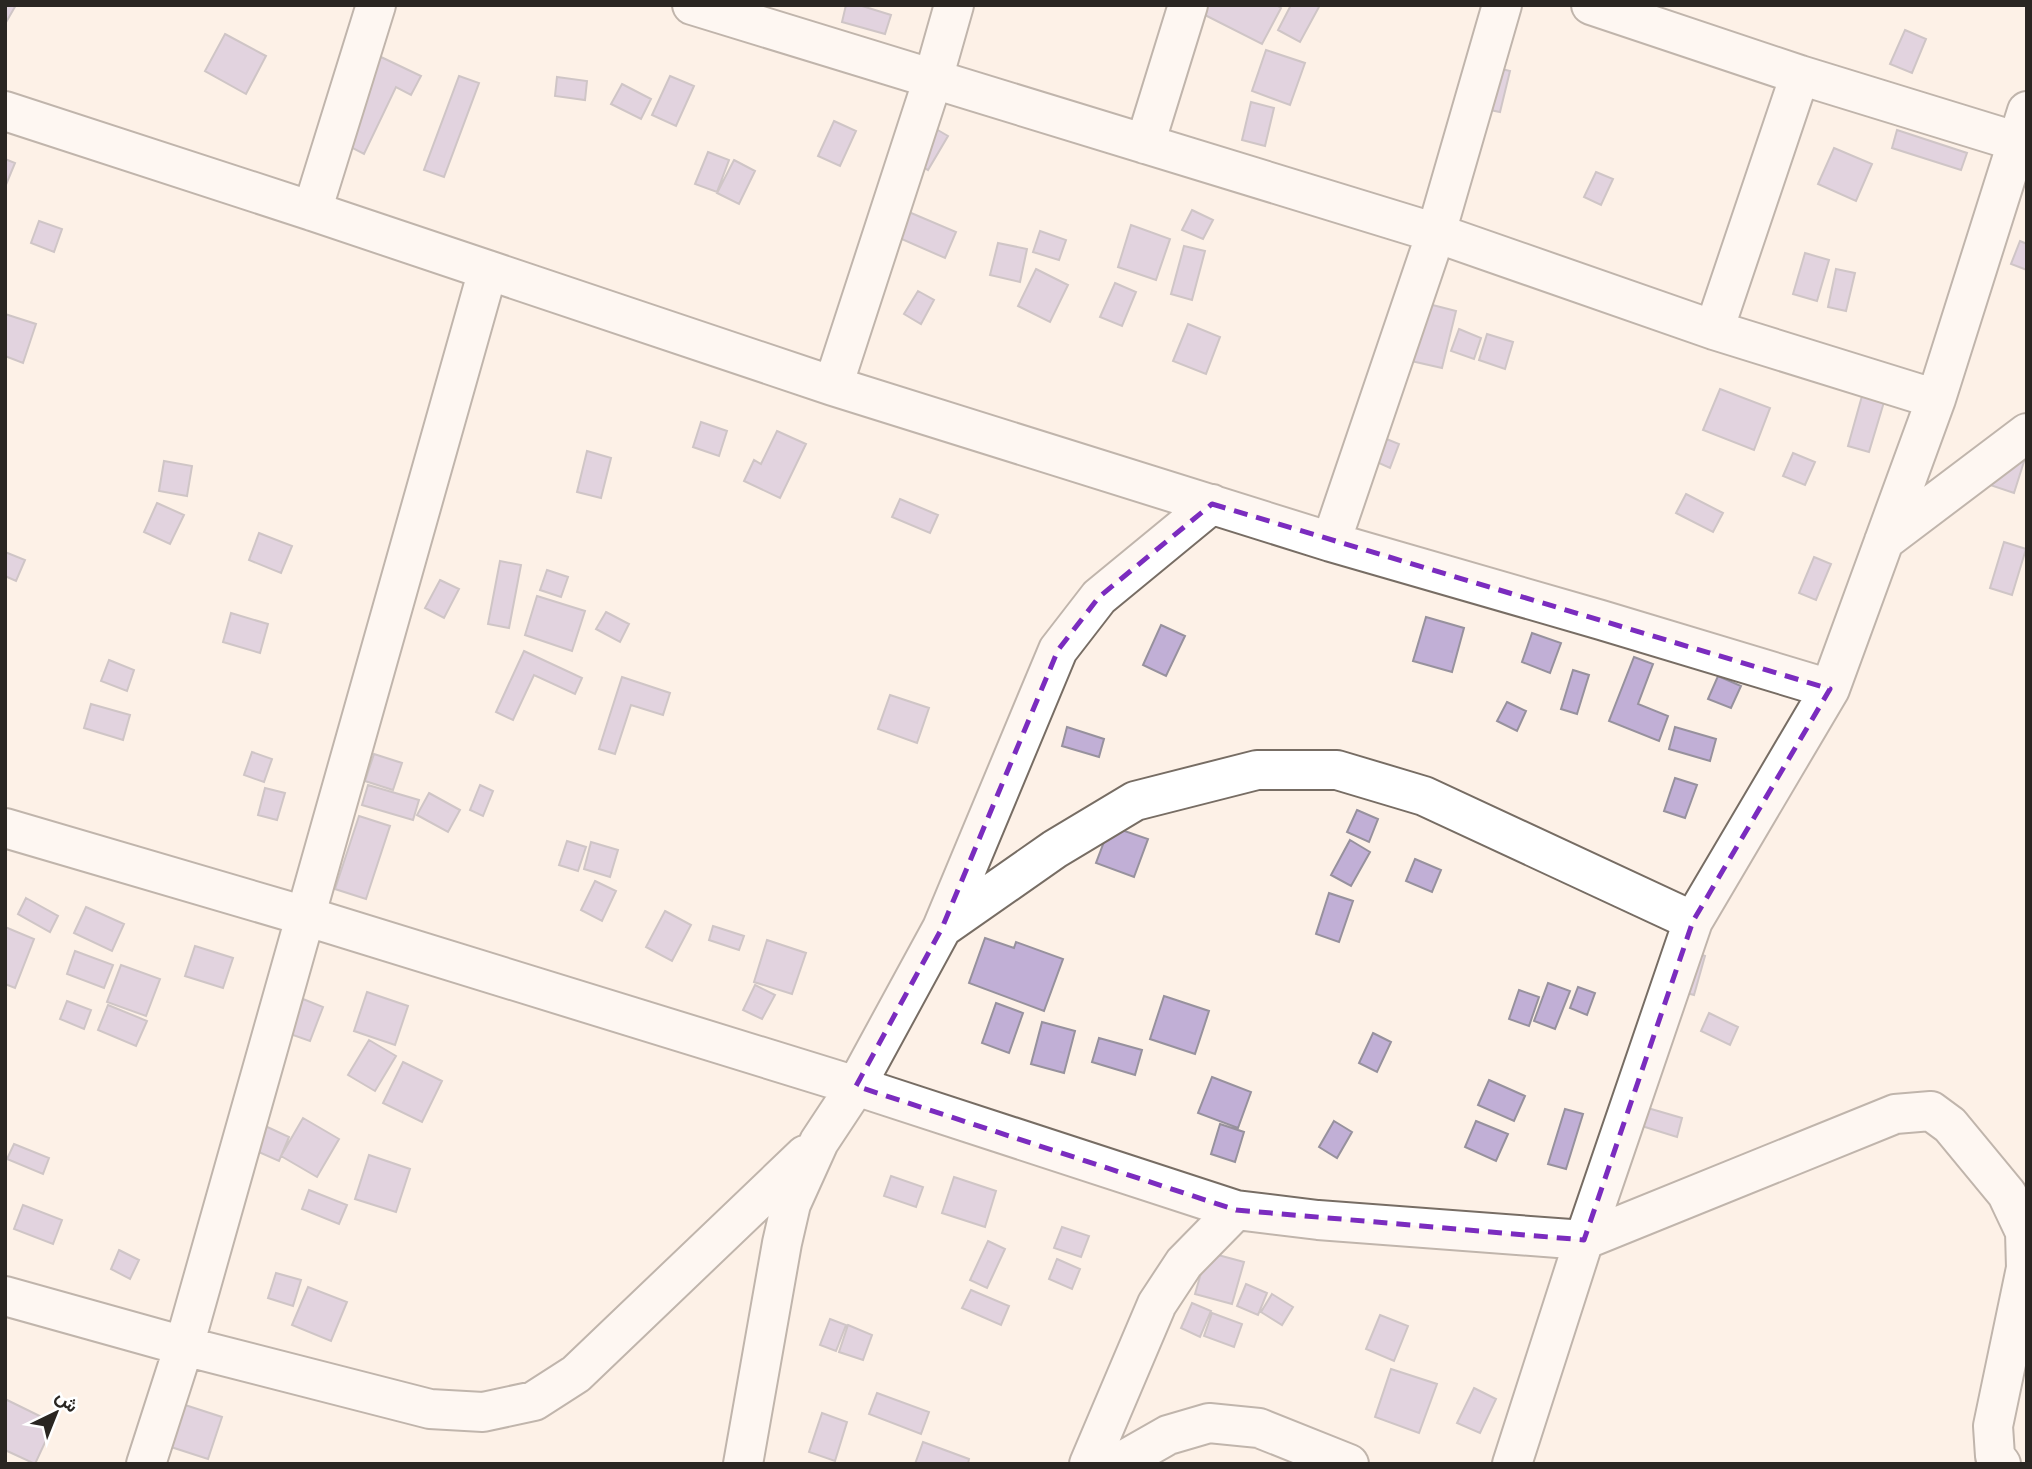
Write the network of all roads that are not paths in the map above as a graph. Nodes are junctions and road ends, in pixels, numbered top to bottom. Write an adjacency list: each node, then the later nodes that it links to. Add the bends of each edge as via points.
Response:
1 (376, 5): 12 (street)
2 (692, 5): 8 (street)
3 (954, 5): 8 (street)
4 (1188, 5): 11 (street)
5 (1502, 5): 13 (street)
6 (1591, 5): 7 (street)
7 (1800, 75): 10 (street); 15 (street)
8 (933, 79): 11 (street); 16 (street)
9 (5, 111): 12 (street)
10 (2022, 127): 17 (street)
11 (1145, 144): 13 (street)
12 (312, 211): 14 (street)
13 (1436, 233): 15 (street); 21 (street)
14 (488, 270): 16 (street); 24 (street)
15 (1714, 330): 17 (street)
16 (833, 386): 19 (street)
17 (1936, 399): 20 (street)
18 (2027, 433): 20 (street)
19 (1212, 504): 21 (street); 26 (street, via 1099,597 1058,650)
20 (1884, 541): 22 (street)
21 (1331, 542): 22 (street)
22 (1830, 690): 25 (street)
23 (5, 828): 24 (street)
24 (304, 916): 27 (street); 32 (street)
25 (1693, 922): 26 (street, via 1424,796 1337,770 1257,769 1135,801 1055,849); 30 (street)
26 (942, 928): 27 (street)
27 (856, 1086): 28 (street); 29 (street)
28 (819, 1142): 32 (street, via 576,1374 534,1401 483,1412 430,1409); 34 (street, via 791,1204)
29 (1236, 1210): 30 (street); 35 (street, via 1184,1263 1157,1304)
30 (1584, 1240): 38 (street); 39 (street, via 1895,1114 1931,1111 1950,1125 2007,1194 2025,1233 2026,1268 1993,1426 1995,1456)
31 (5, 1296): 32 (street)
32 (184, 1346): 33 (street)
33 (146, 1464)
34 (743, 1464)
35 (1089, 1464)
36 (1117, 1464): 37 (street, via 1168,1435 1209,1423 1259,1428)
37 (1349, 1464)
38 (1512, 1464)
39 (2001, 1464)

